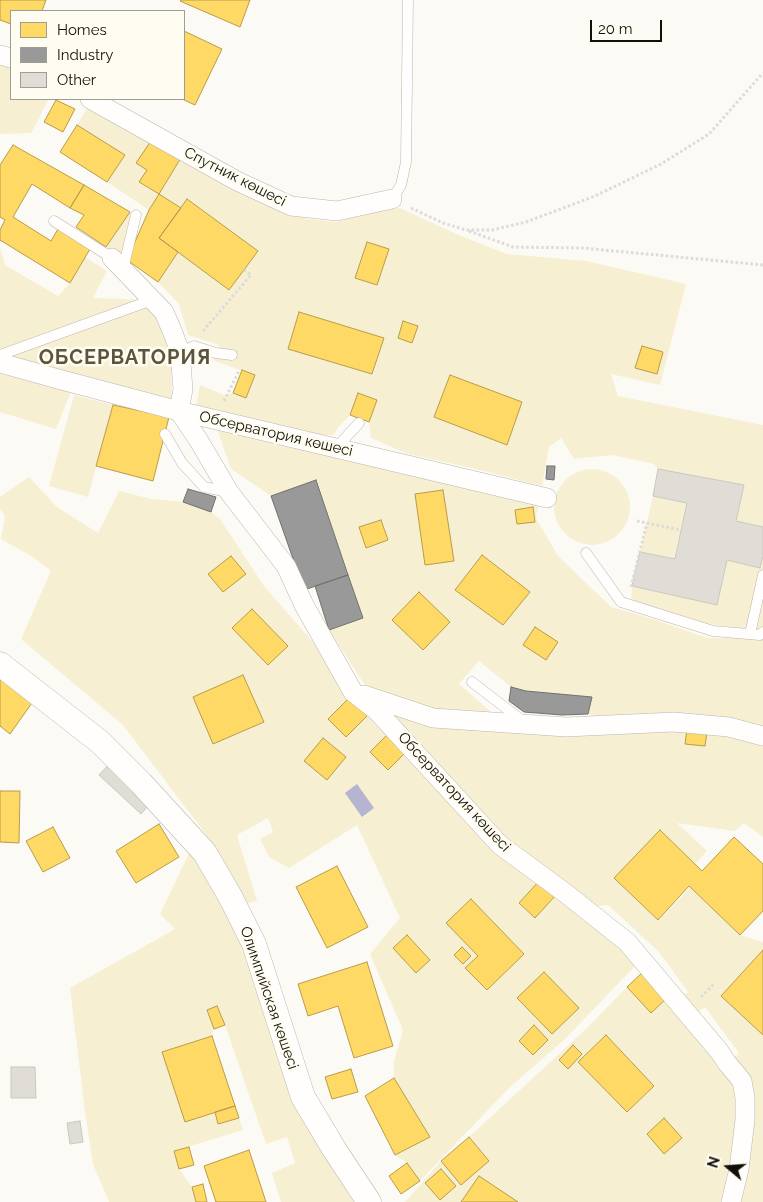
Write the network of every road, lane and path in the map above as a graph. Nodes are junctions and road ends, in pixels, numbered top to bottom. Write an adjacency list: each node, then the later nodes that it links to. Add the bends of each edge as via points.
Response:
1 (408, 0): 4 (lane, via 406,162 401,186)
2 (763, 73): 7 (path, via 709,134 661,164 595,196 526,222 492,230)
3 (92, 100): 4 (street, Спутник көшесі, via 237,181 291,206 337,211)
4 (392, 199): 7 (path)
5 (136, 215): 8 (lane)
6 (54, 221): 8 (lane)
7 (466, 230): 9 (path, via 513,246 583,248)
8 (118, 264): 11 (street, Обсерватория көшесі)
9 (763, 265)
10 (244, 270): 12 (path, via 250,275)
11 (152, 300): 12 (street, Обсерватория көшесі, via 164,312 173,333); 13 (lane)
12 (187, 349): 14 (lane); 16 (street, Обсерватория көшесі)
13 (0, 355)
14 (232, 355): 17 (path, via 245,358)
15 (0, 363): 16 (street, Обсерватория көшесі)
16 (179, 411): 17 (street, Обсерватория көшесі); 21 (street, Обсерватория көшесі)
17 (215, 420): 20 (street, Обсерватория көшесі)
18 (359, 423): 20 (lane)
19 (165, 434): 21 (lane, via 182,463 204,487)
20 (336, 448): 22 (street, Обсерватория көшесі)
21 (229, 492): 33 (street, Обсерватория көшесі, via 286,566)
22 (547, 498)
23 (637, 521): 24 (path)
24 (647, 523): 25 (path); 28 (path)
25 (681, 530)
26 (586, 553): 28 (lane, via 621,602)
27 (763, 575): 30 (lane)
28 (627, 604): 30 (lane, via 712,631)
29 (763, 632): 30 (lane, via 760,635)
30 (750, 634)
31 (0, 664): 36 (street, Олимпийская көшесі, via 100,742 205,854 254,944 303,1096)
32 (472, 682): 34 (lane)
33 (353, 692): 34 (street, via 433,718); 37 (street, Обсерватория көшесі, via 377,711 500,846 627,942 742,1081 745,1120)
34 (527, 724): 35 (street, via 566,727 674,722 729,727)
35 (763, 736)
36 (369, 1202)
37 (731, 1202)

